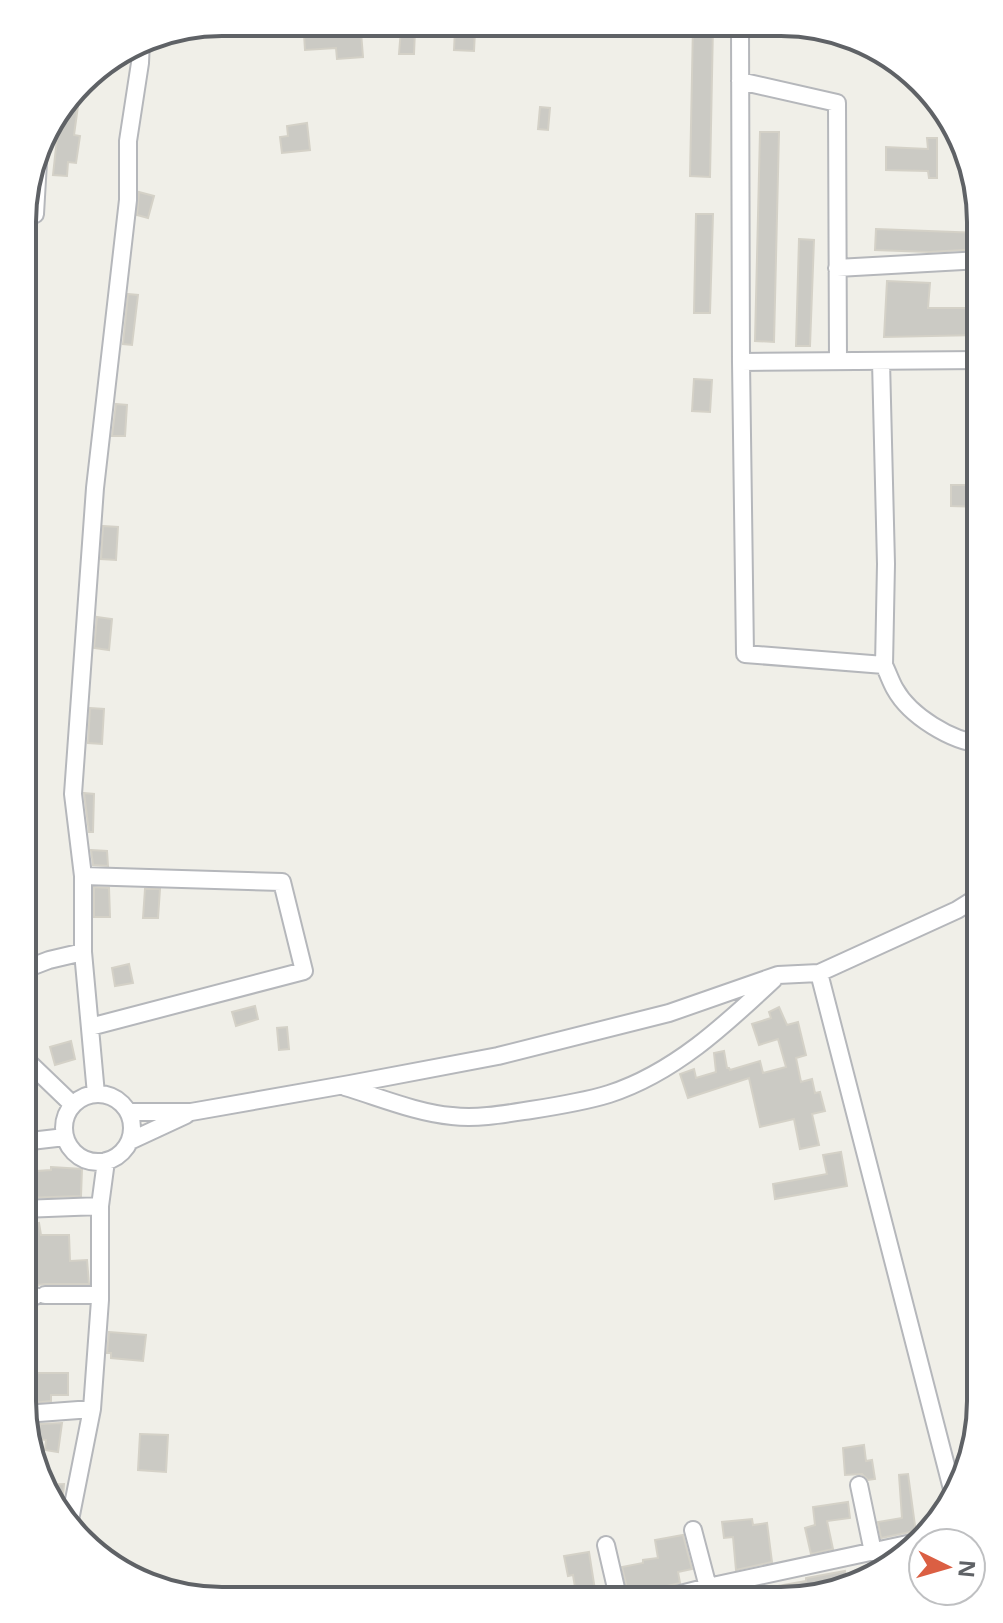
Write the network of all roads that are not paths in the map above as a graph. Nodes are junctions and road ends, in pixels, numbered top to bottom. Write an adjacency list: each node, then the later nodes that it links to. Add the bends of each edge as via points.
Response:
1 (740, 36): 3 (street)
2 (140, 55): 12 (street, via 95,488 74,779)
3 (740, 81): 5 (street, via 837,103); 9 (street)
4 (967, 261): 5 (street)
5 (837, 268): 7 (street)
6 (967, 360): 8 (street)
7 (838, 361): 8 (street); 9 (street)
8 (881, 361): 10 (street)
9 (741, 362): 10 (street, via 745,654)
10 (884, 665): 11 (street, via 896,692 917,715)
11 (967, 741)
12 (83, 876): 14 (street); 18 (street, via 282,882 304,971)
13 (967, 904): 16 (street)
14 (83, 952): 15 (street); 18 (street)
15 (36, 965)
16 (819, 973): 17 (street); 35 (street)
17 (778, 975): 20 (street, via 669,1013 498,1056); 20 (street, via 693,1050 648,1077 569,1104 485,1117 451,1116)
18 (90, 1027): 21 (street)
19 (36, 1069): 22 (street)
20 (341, 1086): 24 (street)
21 (96, 1094): 22 (street); 23 (street, via 114,1097)
22 (73, 1105): 25 (street, via 65,1116)
23 (128, 1112): 24 (street); 27 (street)
24 (191, 1112): 27 (street)
25 (65, 1137): 26 (street); 28 (street, via 83,1159)
26 (36, 1140)
27 (130, 1141): 28 (street)
28 (106, 1161): 29 (street)
29 (100, 1206): 30 (street); 31 (street)
30 (36, 1208)
31 (100, 1295): 32 (street); 33 (street)
32 (36, 1297)
33 (92, 1409): 34 (street); 37 (street)
34 (37, 1413)
35 (950, 1479)
36 (859, 1485): 41 (street)
37 (72, 1510)
38 (693, 1530): 43 (street)
39 (606, 1545): 42 (street)
40 (897, 1546): 41 (street)
41 (873, 1552): 43 (street)
42 (616, 1587)
43 (708, 1587)

